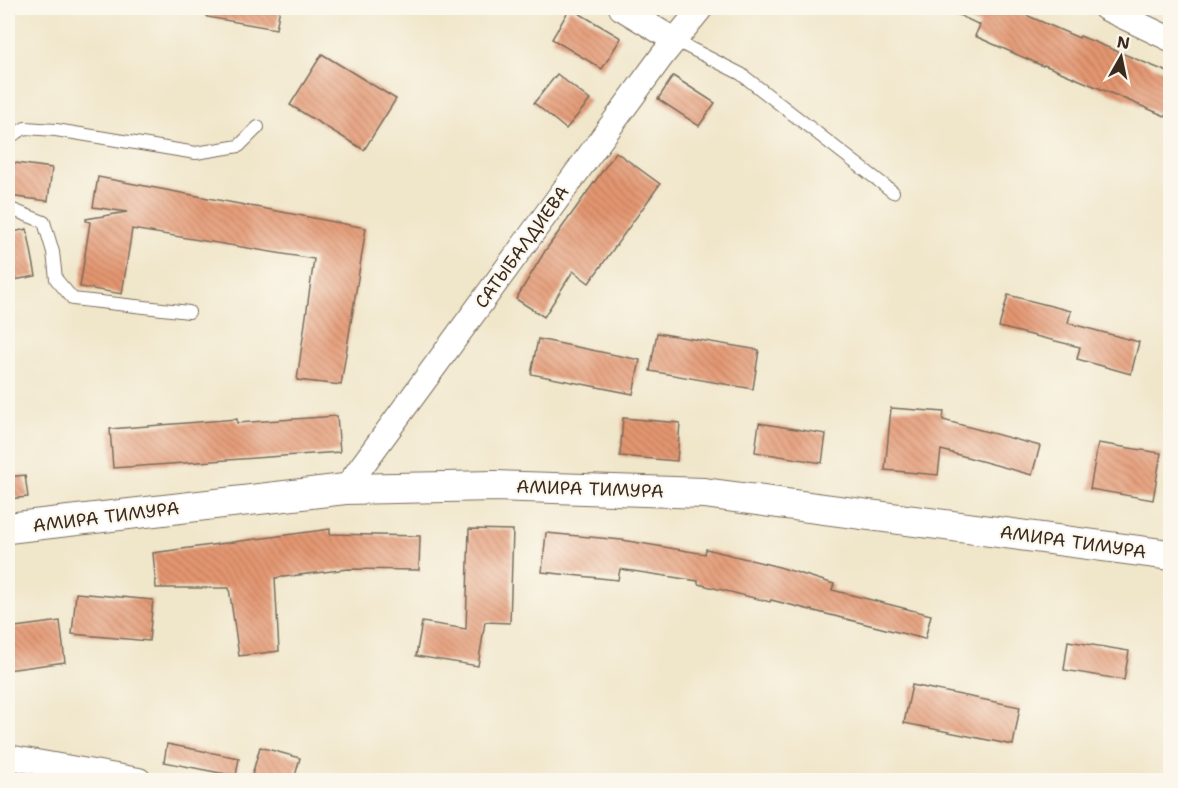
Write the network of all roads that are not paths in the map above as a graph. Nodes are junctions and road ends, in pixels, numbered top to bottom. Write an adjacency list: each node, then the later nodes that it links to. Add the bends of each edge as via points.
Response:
1 (621, 8): 6 (street)
2 (702, 8): 6 (street, САТЫБАЛДИЕВА)
3 (1105, 8): 4 (street)
4 (1140, 14): 5 (street)
5 (1170, 39)
6 (675, 40): 9 (lane, via 741,74); 12 (street, САТЫБАЛДИЕВА)
7 (258, 127): 8 (lane, via 239,146 196,153 56,130 25,128)
8 (8, 138)
9 (892, 192)
10 (8, 208): 11 (lane, via 44,222 56,279 73,299)
11 (189, 312)
12 (345, 489): 13 (street, АМИРА ТИМУРА); 14 (street, АМИРА ТИМУРА, via 495,486 705,493)
13 (8, 528)
14 (1170, 555)
15 (8, 757): 16 (street)
16 (139, 780)

